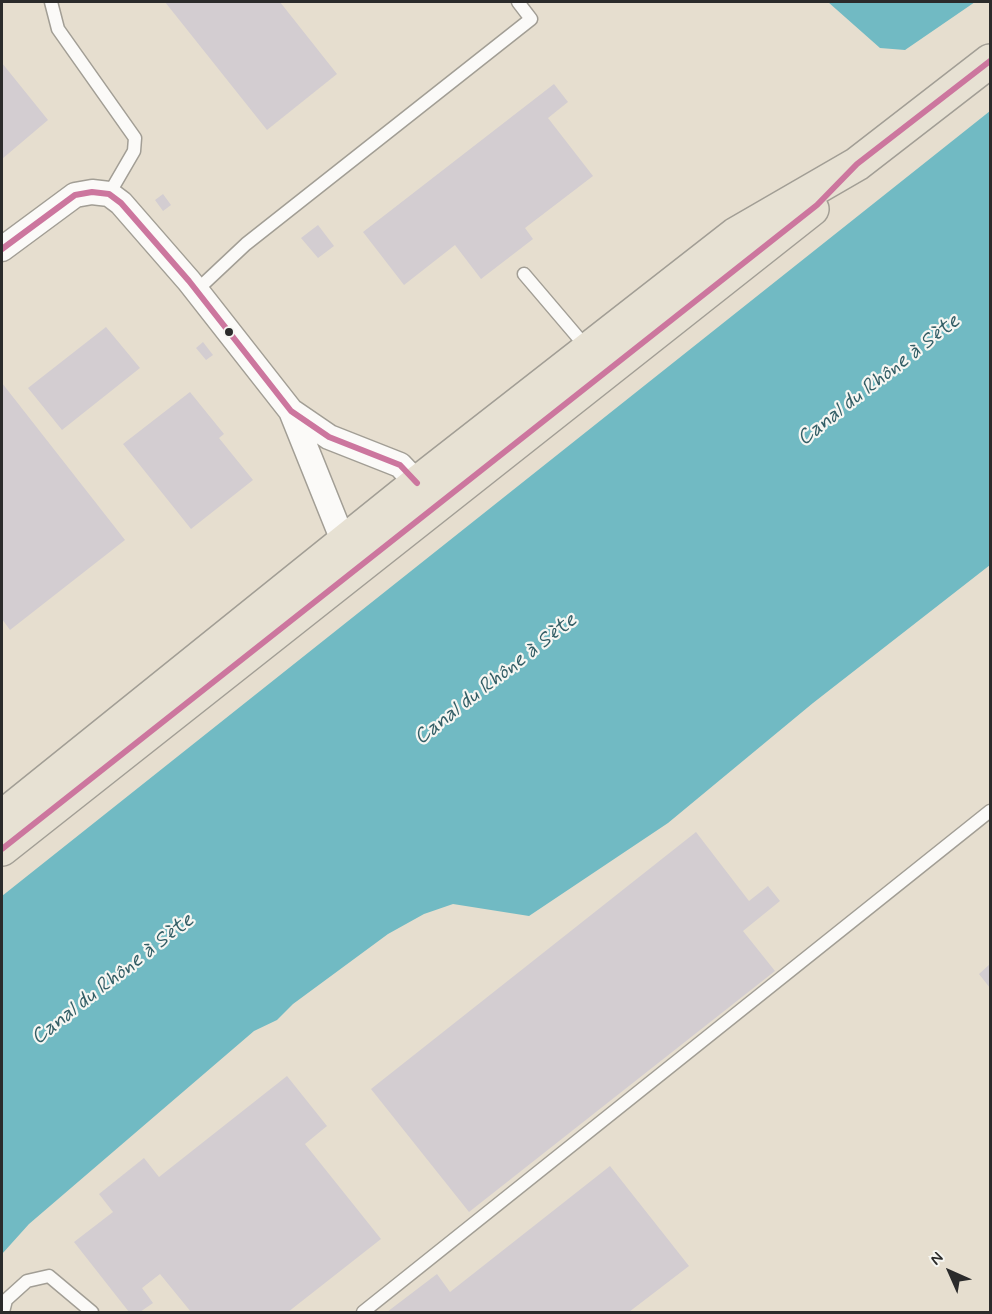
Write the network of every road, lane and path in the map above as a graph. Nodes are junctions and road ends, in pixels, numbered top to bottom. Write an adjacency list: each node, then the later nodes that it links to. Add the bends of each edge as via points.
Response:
1 (51, 2): 4 (lane, via 58,30 135,138 134,151)
2 (518, 2): 7 (lane, via 531,19 246,244)
3 (990, 61): 8 (main road, via 857,164 736,234)
4 (109, 194): 5 (street, via 75,195); 7 (street)
5 (2, 249)
6 (524, 274): 8 (lane)
7 (197, 290): 9 (street)
8 (598, 361): 10 (main road); 11 (main road)
9 (291, 411): 10 (street, via 329,436 400,465); 12 (street)
10 (417, 483): 11 (main road); 12 (main road)
11 (397, 538): 12 (main road); 15 (main road)
12 (344, 543): 14 (main road)
13 (990, 811): 18 (lane)
14 (2, 817)
15 (2, 849)
16 (3, 1312): 17 (lane, via 6,1300 27,1281 49,1276)
17 (92, 1312)
18 (363, 1312)

